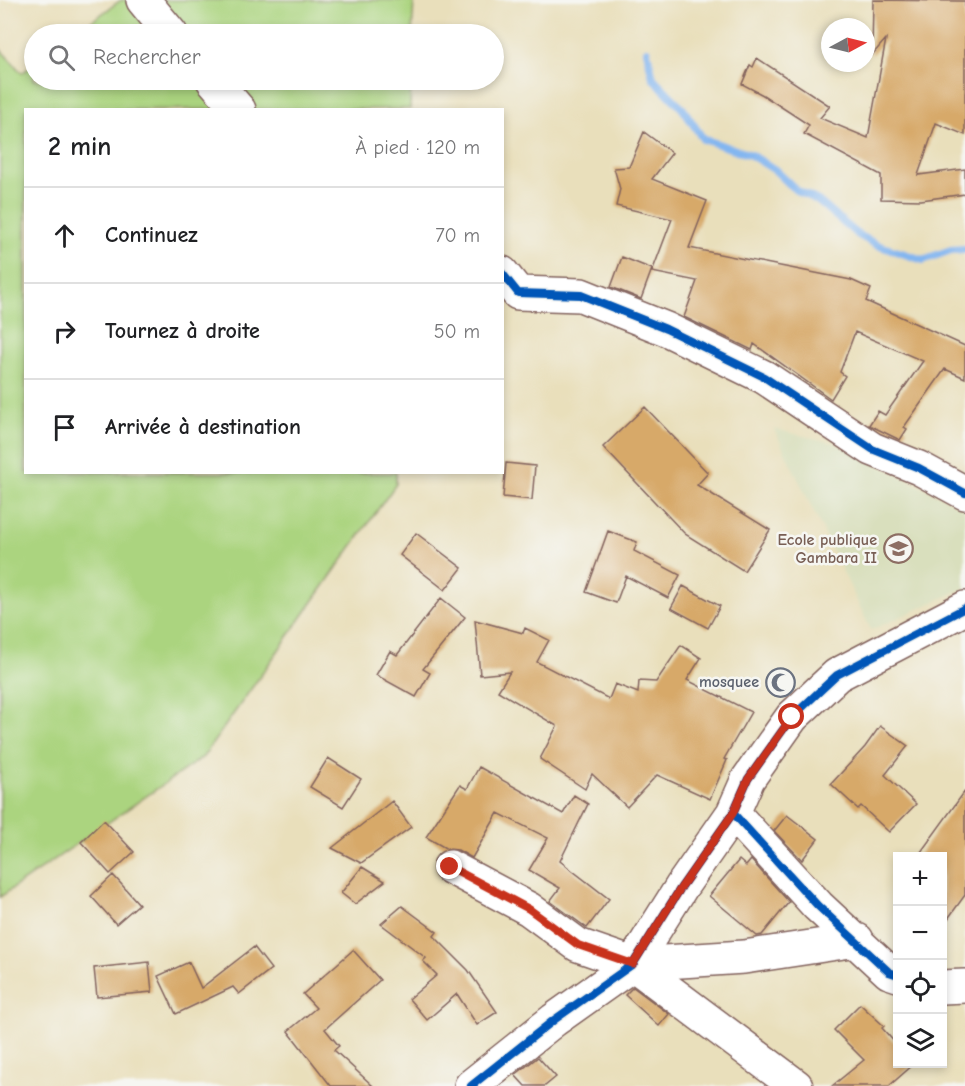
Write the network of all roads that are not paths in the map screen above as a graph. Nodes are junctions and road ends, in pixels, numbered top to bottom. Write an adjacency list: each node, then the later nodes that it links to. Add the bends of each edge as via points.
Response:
1 (143, 0): 2 (street)
2 (163, 24)
3 (222, 90): 4 (street)
4 (237, 108)
5 (504, 275): 6 (street, via 519,293 581,296 666,329 764,377 872,449)
6 (965, 493)
7 (965, 608): 8 (street, via 837,675 792,717 748,779)
8 (733, 813): 10 (street, via 818,906); 11 (street)
9 (450, 867): 11 (street, via 529,909 578,945)
10 (857, 940): 11 (street, via 744,957); 12 (street)
11 (633, 964): 15 (street); 16 (street)
12 (893, 974)
13 (965, 986): 14 (street)
14 (947, 987)
15 (471, 1086)
16 (796, 1086)

